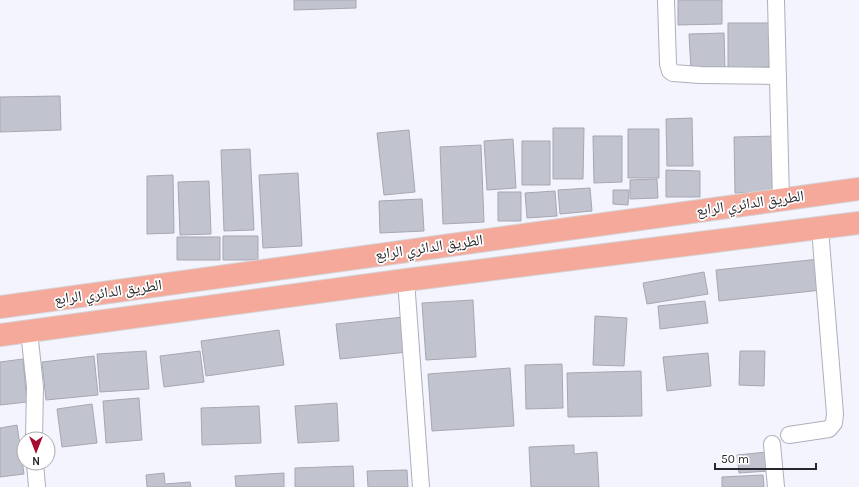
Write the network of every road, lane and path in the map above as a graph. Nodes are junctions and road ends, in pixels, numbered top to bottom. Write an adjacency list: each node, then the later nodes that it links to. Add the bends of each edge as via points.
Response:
1 (666, 0): 3 (street, via 670,71 700,75)
2 (776, 0): 3 (street)
3 (778, 76): 5 (street)
4 (859, 189): 5 (main road, الطريق الدائري الرابع)
5 (781, 199): 8 (main road, الطريق الدائري الرابع)
6 (859, 223): 7 (main road, الطريق الدائري الرابع)
7 (820, 229): 9 (main road, الطريق الدائري الرابع); 15 (street, via 834,423 829,428)
8 (317, 263): 10 (main road, via 308,279); 11 (main road, الطريق الدائري الرابع)
9 (406, 280): 10 (main road, الطريق الدائري الرابع); 19 (street)
10 (317, 292): 12 (main road, الطريق الدائري الرابع)
11 (0, 307)
12 (29, 331): 13 (main road, الطريق الدائري الرابع); 14 (street, via 35,387)
13 (0, 335)
14 (34, 431)
15 (789, 435)
16 (772, 444): 20 (street)
17 (36, 471): 18 (street)
18 (37, 487)
19 (421, 487)
20 (776, 487)

